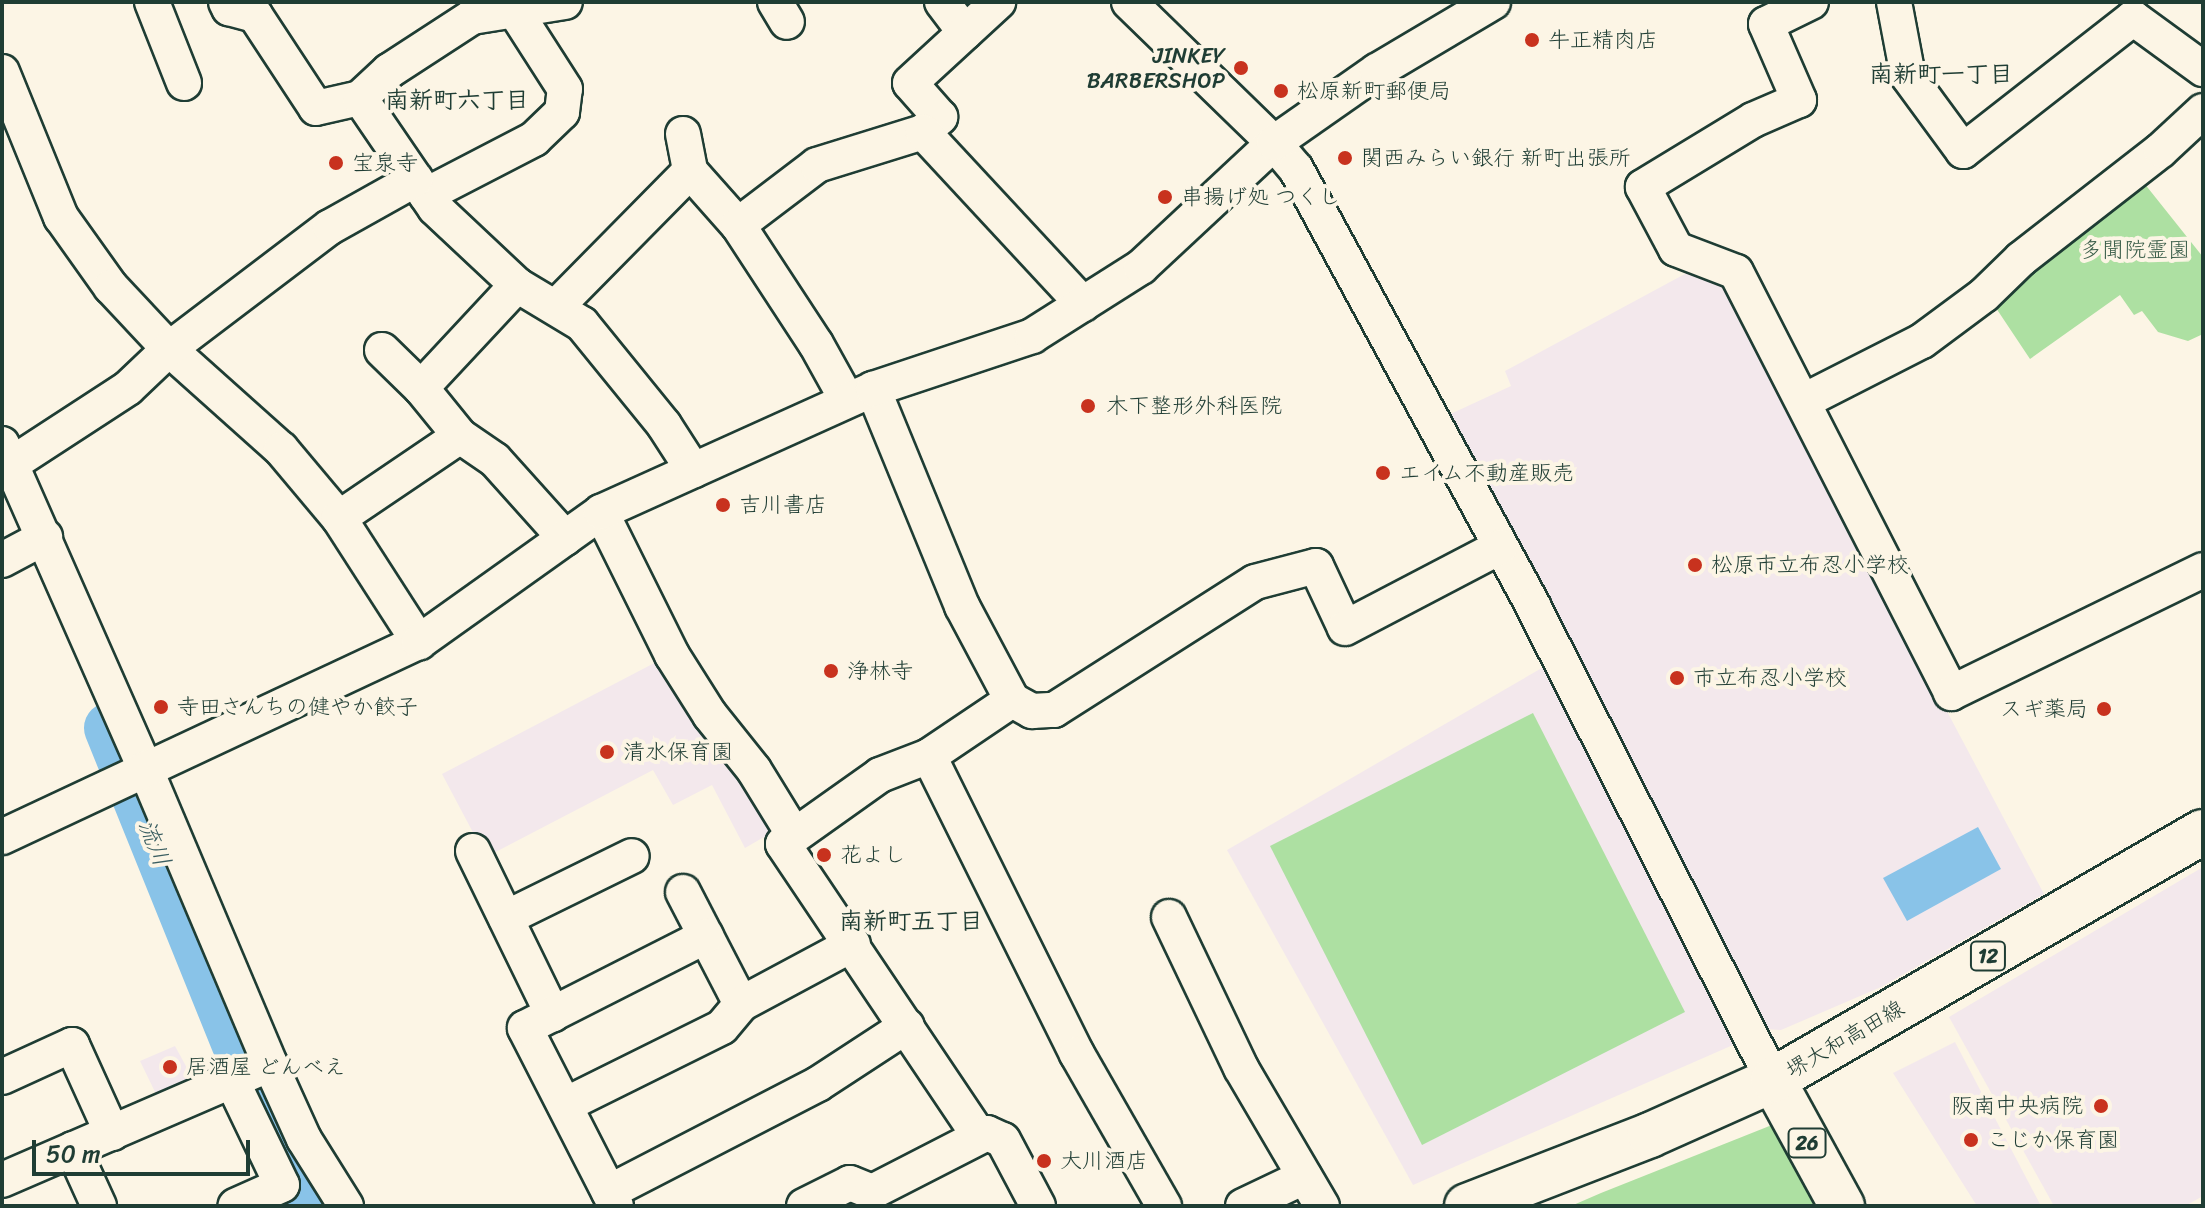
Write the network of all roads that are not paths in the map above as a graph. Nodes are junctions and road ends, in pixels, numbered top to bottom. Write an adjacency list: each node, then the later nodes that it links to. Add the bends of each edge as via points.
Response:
1 (152, 2): 15 (street)
2 (226, 2): 16 (street, via 229,8 255,15 316,108)
3 (565, 2): 11 (street)
4 (942, 2): 12 (street)
5 (998, 2): 12 (street)
6 (1129, 2): 20 (street)
7 (1811, 2): 31 (street, via 1766,24 1799,100 1753,120 1643,187 1676,249 1736,272)
8 (1894, 2): 10 (street, via 1908,76 1963,151)
9 (1484, 4): 20 (street)
10 (2124, 10): 13 (street)
11 (515, 11): 16 (street, via 472,17 389,71); 22 (street, via 565,89 562,112 534,139)
12 (965, 32): 18 (street, via 910,83 940,117)
13 (2203, 69)
14 (2, 72): 27 (street, via 61,217 111,287)
15 (184, 83)
16 (360, 98): 22 (street)
17 (2203, 111): 31 (street, via 1922,341)
18 (923, 132): 23 (street, via 817,165); 25 (street)
19 (683, 134): 21 (street)
20 (1274, 143): 25 (street, via 1141,267); 39 (street, via 1296,169)
21 (690, 171): 23 (street); 26 (street)
22 (421, 187): 24 (street, via 435,208); 27 (street, via 330,227)
23 (738, 225): 30 (street, via 808,332)
24 (517, 285): 26 (street); 29 (street)
25 (1083, 304): 30 (street, via 1032,336)
26 (556, 307): 34 (street, via 582,324 664,425)
27 (169, 349): 33 (street, via 128,388); 36 (street, via 281,449)
28 (382, 350): 29 (street)
29 (421, 388): 32 (street)
30 (860, 395): 34 (street); 43 (street)
31 (1804, 401): 41 (street, via 1951,693)
32 (460, 436): 36 (street); 38 (street, via 495,460)
33 (10, 469): 37 (street)
34 (693, 470): 35 (street)
35 (601, 512): 38 (street); 47 (street, via 672,655)
36 (339, 518): 42 (street)
37 (44, 538): 40 (street); 45 (street)
38 (565, 538): 42 (street)
39 (1500, 547): 43 (street, via 1345,628 1316,566 1255,582 1054,710 1032,711); 61 (street)
40 (8, 557)
41 (2203, 570)
42 (419, 642): 45 (street)
43 (1012, 700): 44 (street)
44 (929, 756): 47 (street, via 880,775); 74 (street, via 1077,1054)
45 (141, 770): 48 (street); 59 (street)
46 (2203, 832): 61 (main road, 堺大和高田線 / 12)
47 (794, 835): 55 (street, via 783,844)
48 (2, 837)
49 (473, 851): 53 (street)
50 (632, 856): 53 (street)
51 (683, 892): 54 (street)
52 (1169, 917): 66 (street, via 1241,1068)
53 (506, 918): 57 (street)
54 (706, 936): 56 (street); 57 (street)
55 (853, 944): 56 (street); 58 (street)
56 (741, 1004): 62 (street, via 722,1027)
57 (553, 1015): 62 (street, via 525,1028)
58 (907, 1026): 64 (street); 68 (street, via 818,1084)
59 (252, 1072): 63 (street); 70 (street, via 282,1185); 71 (street, via 304,1139)
60 (2, 1077): 63 (street, via 72,1045)
61 (1773, 1080): 77 (main road, 堺大和高田線 / 12, via 1650,1135); 78 (main road, 26)
62 (565, 1105): 68 (street)
63 (112, 1133): 65 (street)
64 (979, 1136): 72 (street, via 872,1192 850,1183); 73 (street, via 987,1133 1003,1140)
65 (73, 1149): 67 (street); 69 (street)
66 (1304, 1177): 75 (street); 76 (street)
67 (2, 1180)
68 (613, 1199)
69 (99, 1206)
70 (235, 1206)
71 (346, 1206)
72 (804, 1206)
73 (1038, 1206)
74 (1164, 1206)
75 (1243, 1206)
76 (1322, 1206)
77 (1467, 1206)
78 (1842, 1206)

